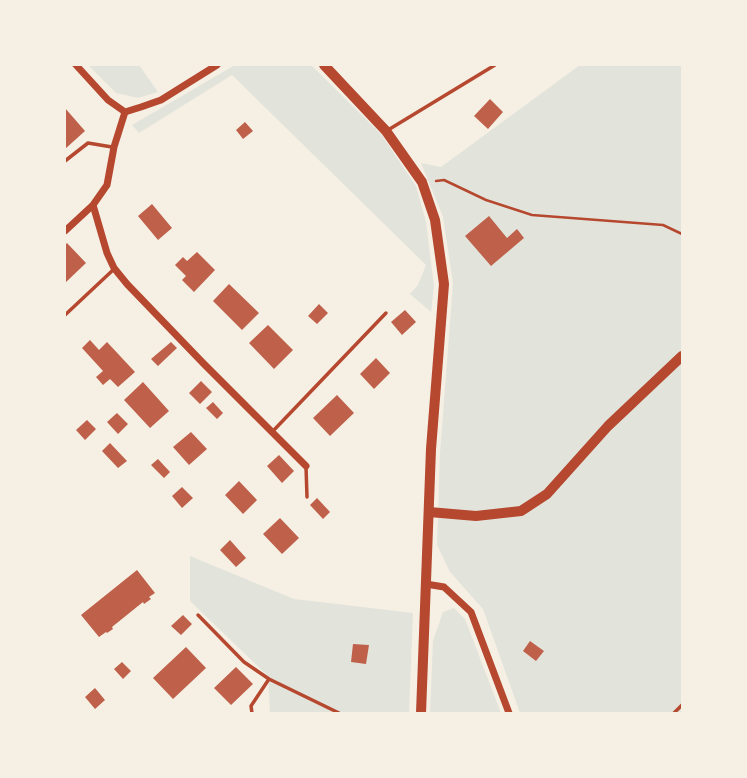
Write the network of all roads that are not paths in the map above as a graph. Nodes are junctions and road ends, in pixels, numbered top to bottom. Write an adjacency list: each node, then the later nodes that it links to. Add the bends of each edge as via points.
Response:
1 (76, 65): 5 (street)
2 (217, 65): 5 (street, via 161,100)
3 (324, 65): 6 (street)
4 (495, 65): 6 (lane)
5 (125, 112): 7 (street)
6 (386, 131): 18 (street, via 422,182 435,220 444,284)
7 (114, 147): 8 (lane, via 88,143); 9 (street, via 107,185)
8 (65, 161)
9 (93, 205): 10 (street); 11 (street)
10 (65, 231)
11 (114, 268): 13 (lane); 15 (street)
12 (386, 313): 15 (lane)
13 (65, 315)
14 (682, 356): 18 (main road, via 608,426 547,494 521,512 475,516)
15 (272, 433): 16 (street)
16 (306, 466): 17 (lane)
17 (307, 497)
18 (429, 512): 19 (street)
19 (426, 584): 25 (street); 26 (street, via 444,587 471,612)
20 (198, 615): 21 (lane, via 244,662)
21 (269, 679): 23 (lane, via 251,706); 24 (lane)
22 (682, 705): 27 (lane)
23 (252, 713)
24 (339, 713)
25 (421, 713)
26 (509, 713)
27 (674, 713)

